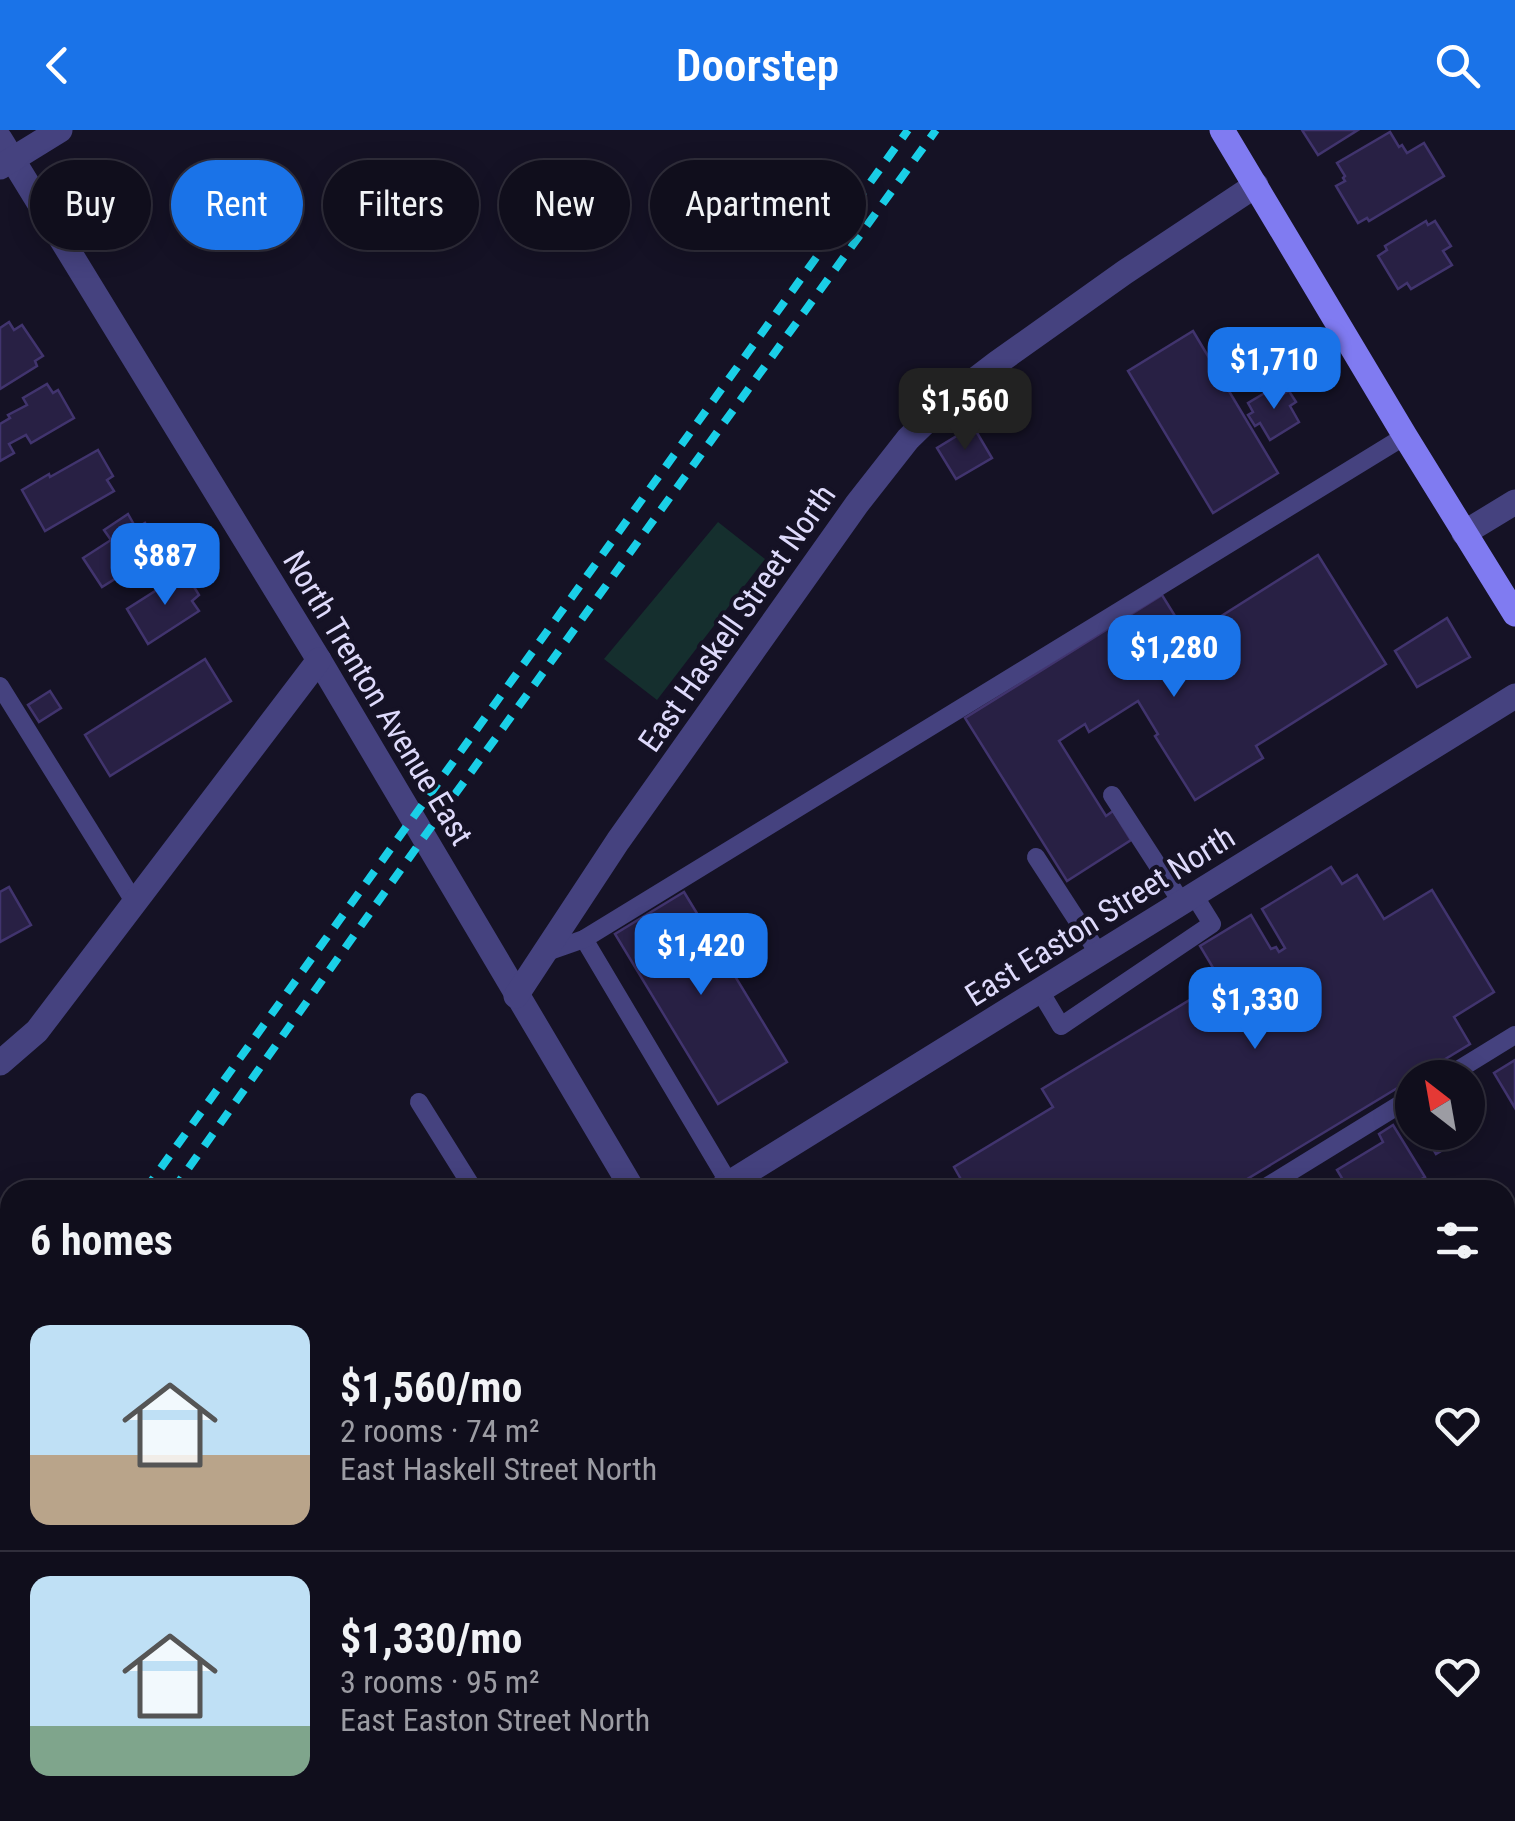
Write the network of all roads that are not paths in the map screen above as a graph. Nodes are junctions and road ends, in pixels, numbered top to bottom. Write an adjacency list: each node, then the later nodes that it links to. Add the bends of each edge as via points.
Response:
1 (60, 130): 3 (street)
2 (1222, 130): 4 (main road)
3 (4, 155): 9 (street, North Trenton Avenue East)
4 (1256, 186): 5 (main road); 17 (street, East Haskell Street North, via 997,363 908,439)
5 (1405, 436): 7 (main road); 16 (lane)
6 (1515, 502): 7 (street)
7 (1464, 533): 8 (main road)
8 (1515, 614)
9 (318, 660): 15 (street); 20 (street, North Trenton Avenue East)
10 (0, 686): 15 (lane)
11 (1515, 696): 14 (street, East Easton Street North)
12 (1112, 795): 14 (lane)
13 (1036, 857): 18 (lane)
14 (1188, 899): 18 (street, East Easton Street North); 19 (lane, via 1212,924 1061,1026)
15 (135, 903): 23 (street, via 37,1031)
16 (584, 939): 17 (lane); 28 (lane)
17 (543, 953): 20 (street, East Haskell Street North)
18 (1099, 954): 19 (street, East Easton Street North)
19 (1040, 991): 29 (street, East Easton Street North)
20 (516, 996): 27 (street, North Trenton Avenue East)
21 (1515, 1035): 22 (lane)
22 (1474, 1060)
23 (0, 1063)
24 (419, 1102): 26 (lane)
25 (1395, 1108): 30 (lane)
26 (468, 1180)
27 (627, 1180)
28 (720, 1180)
29 (735, 1180)
30 (1277, 1180)

